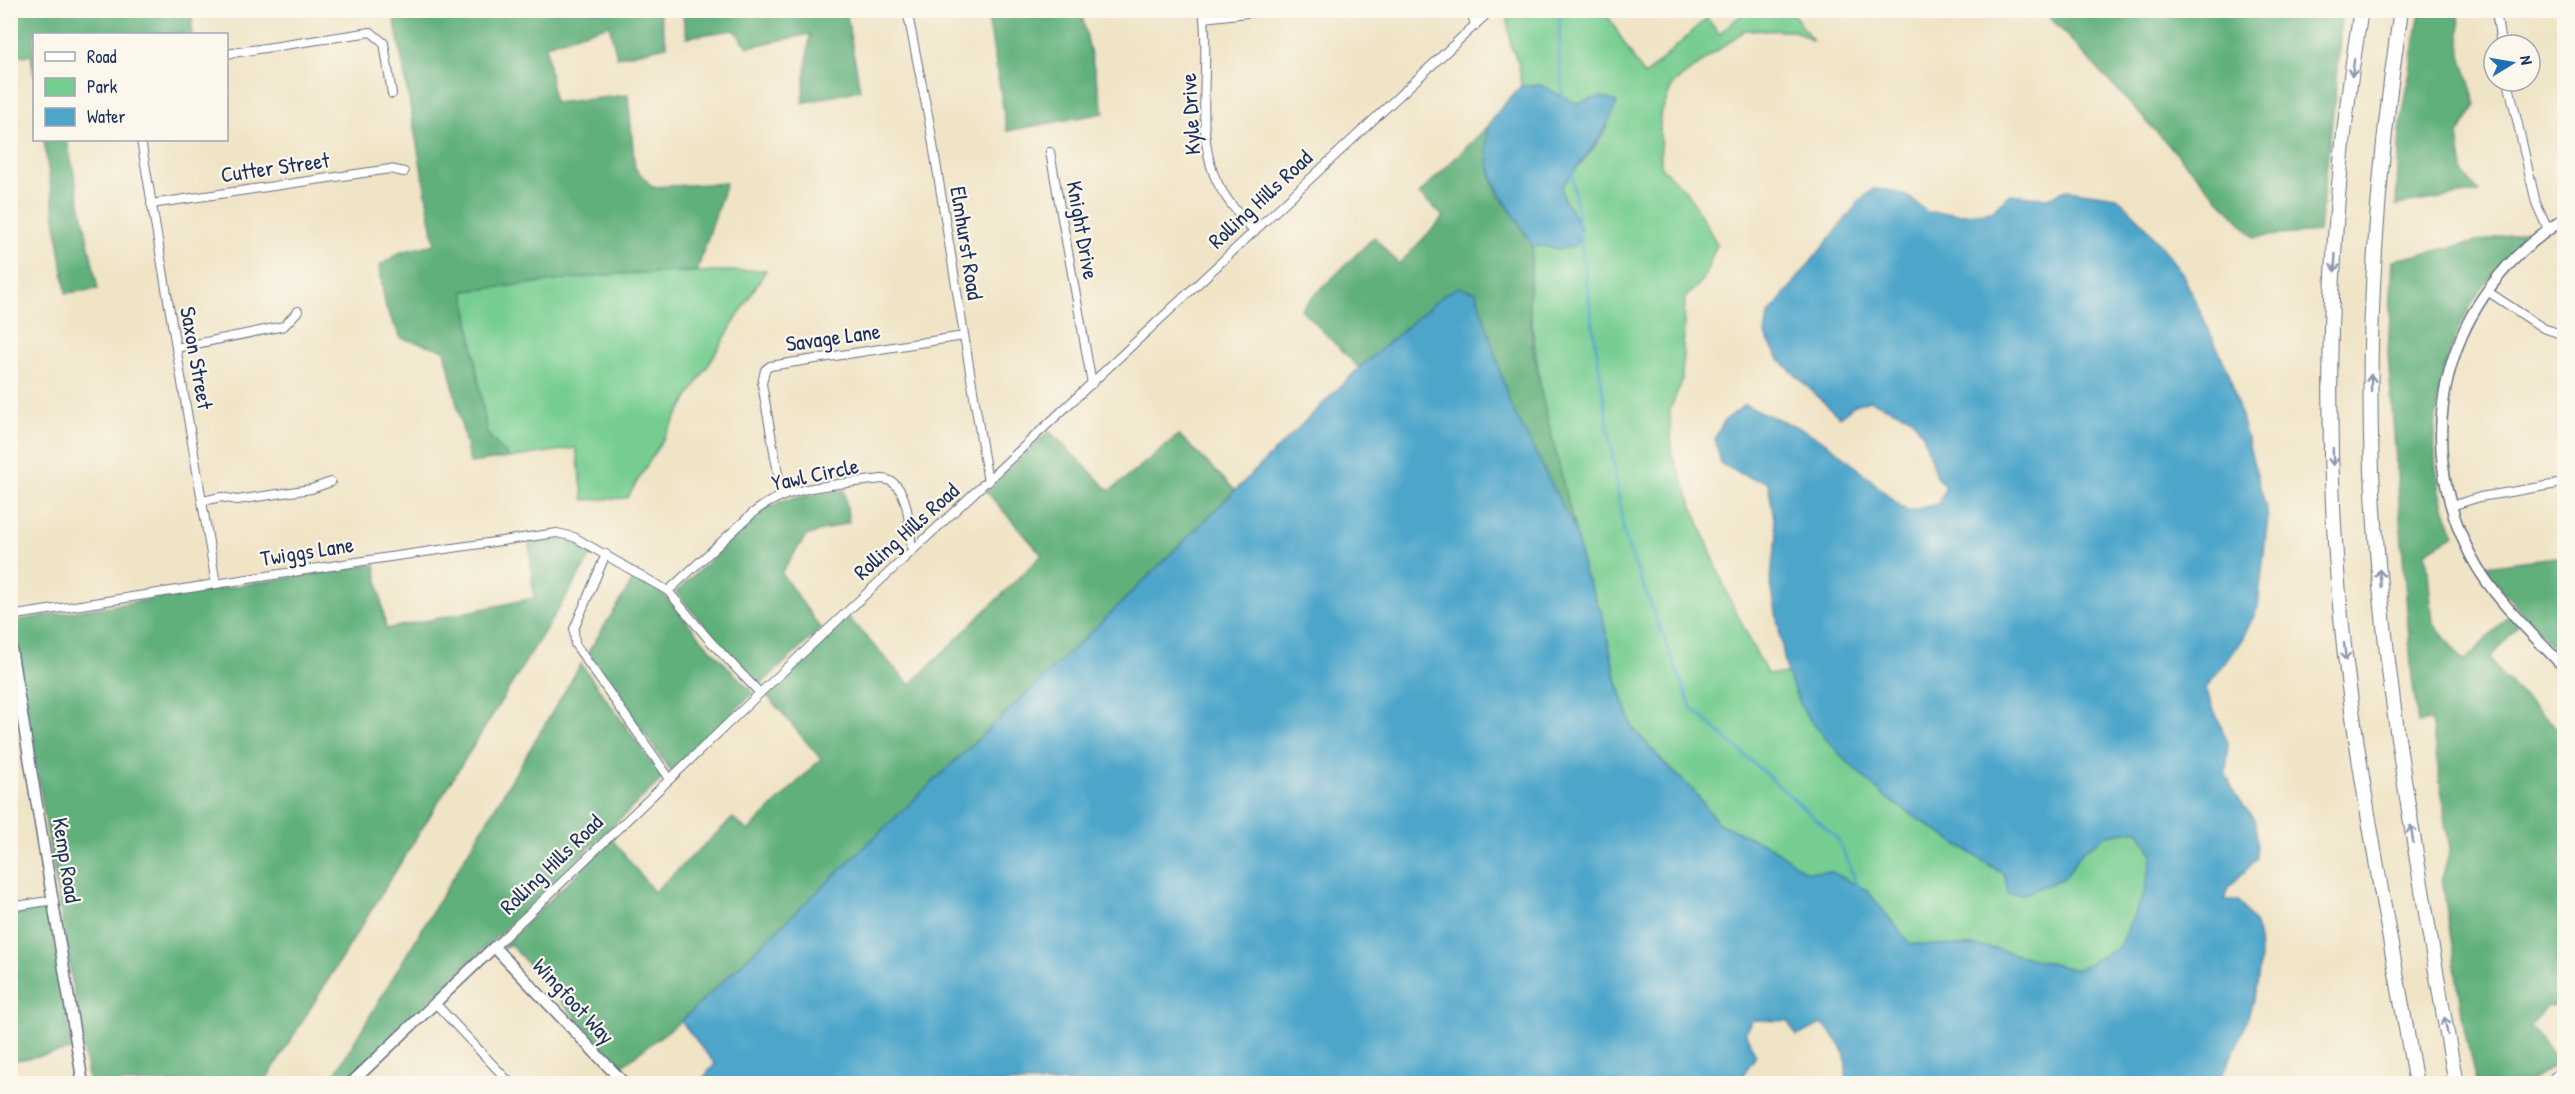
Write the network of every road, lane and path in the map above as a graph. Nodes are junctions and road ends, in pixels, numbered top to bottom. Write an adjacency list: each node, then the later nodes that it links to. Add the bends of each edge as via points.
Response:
1 (907, 10): 24 (street, Elmhurst Road)
2 (1273, 10): 8 (street, Kyle Drive)
3 (1471, 10): 9 (street)
4 (1491, 10): 9 (street, Rolling Hills Road)
5 (2361, 10): 51 (highway, one-way to 51, via 2336,247 2333,475 2345,654 2362,778)
6 (2401, 10): 52 (highway, one-way to 6, via 2400,760 2386,651 2372,471 2376,243 2383,146)
7 (2496, 10): 10 (street)
8 (1203, 14): 20 (street, Kyle Drive, via 1206,138 1211,166 1226,197)
9 (1475, 26): 20 (street, Rolling Hills Road)
10 (2499, 33)
11 (228, 54): 13 (street, via 371,32 384,43)
12 (2511, 93): 19 (street, via 2536,203)
13 (392, 94)
14 (141, 141): 17 (street, Saxon Street)
15 (1050, 152): 26 (street, Knight Drive)
16 (404, 172): 17 (street, Cutter Street, via 379,170)
17 (151, 204): 25 (street, Saxon Street)
18 (2565, 219): 19 (street)
19 (2548, 230): 21 (street, via 2517,255)
20 (1254, 232): 26 (street, Rolling Hills Road)
21 (2487, 291): 23 (street, via 2543,328); 32 (street, via 2457,345 2446,381 2441,456)
22 (298, 311): 25 (street, via 284,326)
23 (2565, 335)
24 (964, 336): 28 (street, Elmhurst Road); 30 (street, Savage Lane, via 770,366 765,370 762,384)
25 (176, 348): 31 (street, Saxon Street)
26 (1092, 384): 28 (street, Rolling Hills Road)
27 (331, 482): 31 (street, via 311,489 237,500 221,497)
28 (988, 482): 33 (street, Rolling Hills Road)
29 (2565, 483): 32 (street, via 2480,497)
30 (782, 496): 33 (street, Yawl Circle, via 881,479 894,482 902,491); 36 (street, Yawl Circle, via 754,512)
31 (203, 501): 35 (street, Saxon Street)
32 (2451, 506): 39 (street, via 2473,558 2490,585)
33 (912, 550): 40 (street, Rolling Hills Road)
34 (606, 554): 35 (street, Twiggs Lane, via 574,537 557,533); 36 (street); 41 (street, via 574,629 575,644)
35 (216, 584): 37 (street, Twiggs Lane)
36 (669, 591): 40 (street)
37 (10, 616)
38 (10, 642): 42 (street, Kemp Road)
39 (2565, 668)
40 (760, 693): 41 (street, Rolling Hills Road)
41 (670, 779): 44 (street, Rolling Hills Road)
42 (54, 900): 43 (street); 47 (street, Kemp Road)
43 (10, 907)
44 (494, 947): 45 (street, Rolling Hills Road); 50 (street, Wingfoot Way)
45 (435, 1003): 48 (street, Rolling Hills Road); 49 (street)
46 (2565, 1068): 53 (street)
47 (83, 1083)
48 (350, 1083)
49 (511, 1083)
50 (625, 1083)
51 (2416, 1083)
52 (2456, 1083)
53 (2547, 1083)

